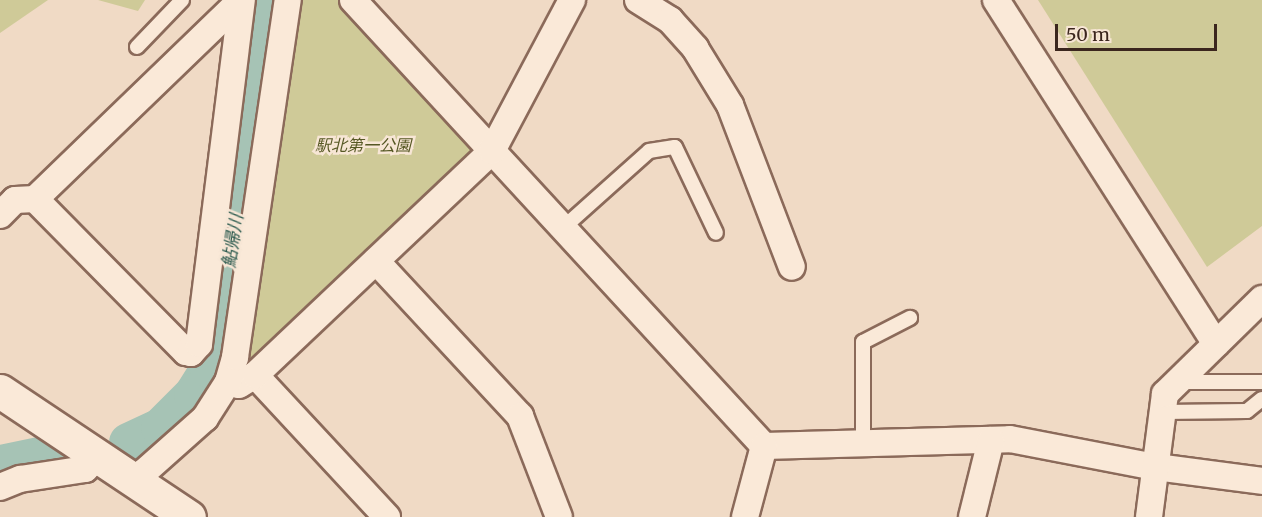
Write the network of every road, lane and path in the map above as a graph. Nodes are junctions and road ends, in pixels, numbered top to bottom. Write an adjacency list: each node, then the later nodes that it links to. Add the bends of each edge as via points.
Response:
1 (182, 0): 8 (lane)
2 (241, 0): 10 (street); 10 (street, via 199,344 191,353)
3 (288, 0): 20 (street, via 235,357)
4 (353, 0): 9 (street)
5 (572, 0): 9 (street)
6 (638, 0): 15 (street, via 670,20 695,48 730,105)
7 (996, 0): 18 (street)
8 (137, 47)
9 (492, 151): 12 (street); 14 (street)
10 (35, 199): 11 (street, via 15,200)
11 (0, 215)
12 (563, 228): 13 (lane, via 649,152 675,147); 28 (street)
13 (716, 233)
14 (376, 261): 19 (street); 36 (street, via 520,416)
15 (792, 267)
16 (1262, 299): 18 (street)
17 (910, 318): 27 (lane, via 863,342)
18 (1216, 344): 21 (street)
19 (255, 375): 20 (street, via 239,384); 35 (street)
20 (228, 382): 32 (street, via 206,418 144,472)
21 (1177, 382): 22 (lane); 25 (street, via 1166,394)
22 (1262, 382)
23 (0, 391): 29 (street)
24 (1262, 399): 25 (lane, via 1247,411)
25 (1163, 412): 30 (street)
26 (991, 440): 27 (street); 30 (street, via 1010,439); 38 (street)
27 (863, 444): 28 (street)
28 (764, 446): 37 (street)
29 (98, 457): 32 (street); 33 (street, via 85,469 20,478)
30 (1156, 467): 31 (street); 39 (street)
31 (1262, 481)
32 (137, 483): 34 (street)
33 (0, 487)
34 (189, 517)
35 (387, 517)
36 (559, 517)
37 (745, 517)
38 (972, 517)
39 (1149, 517)

